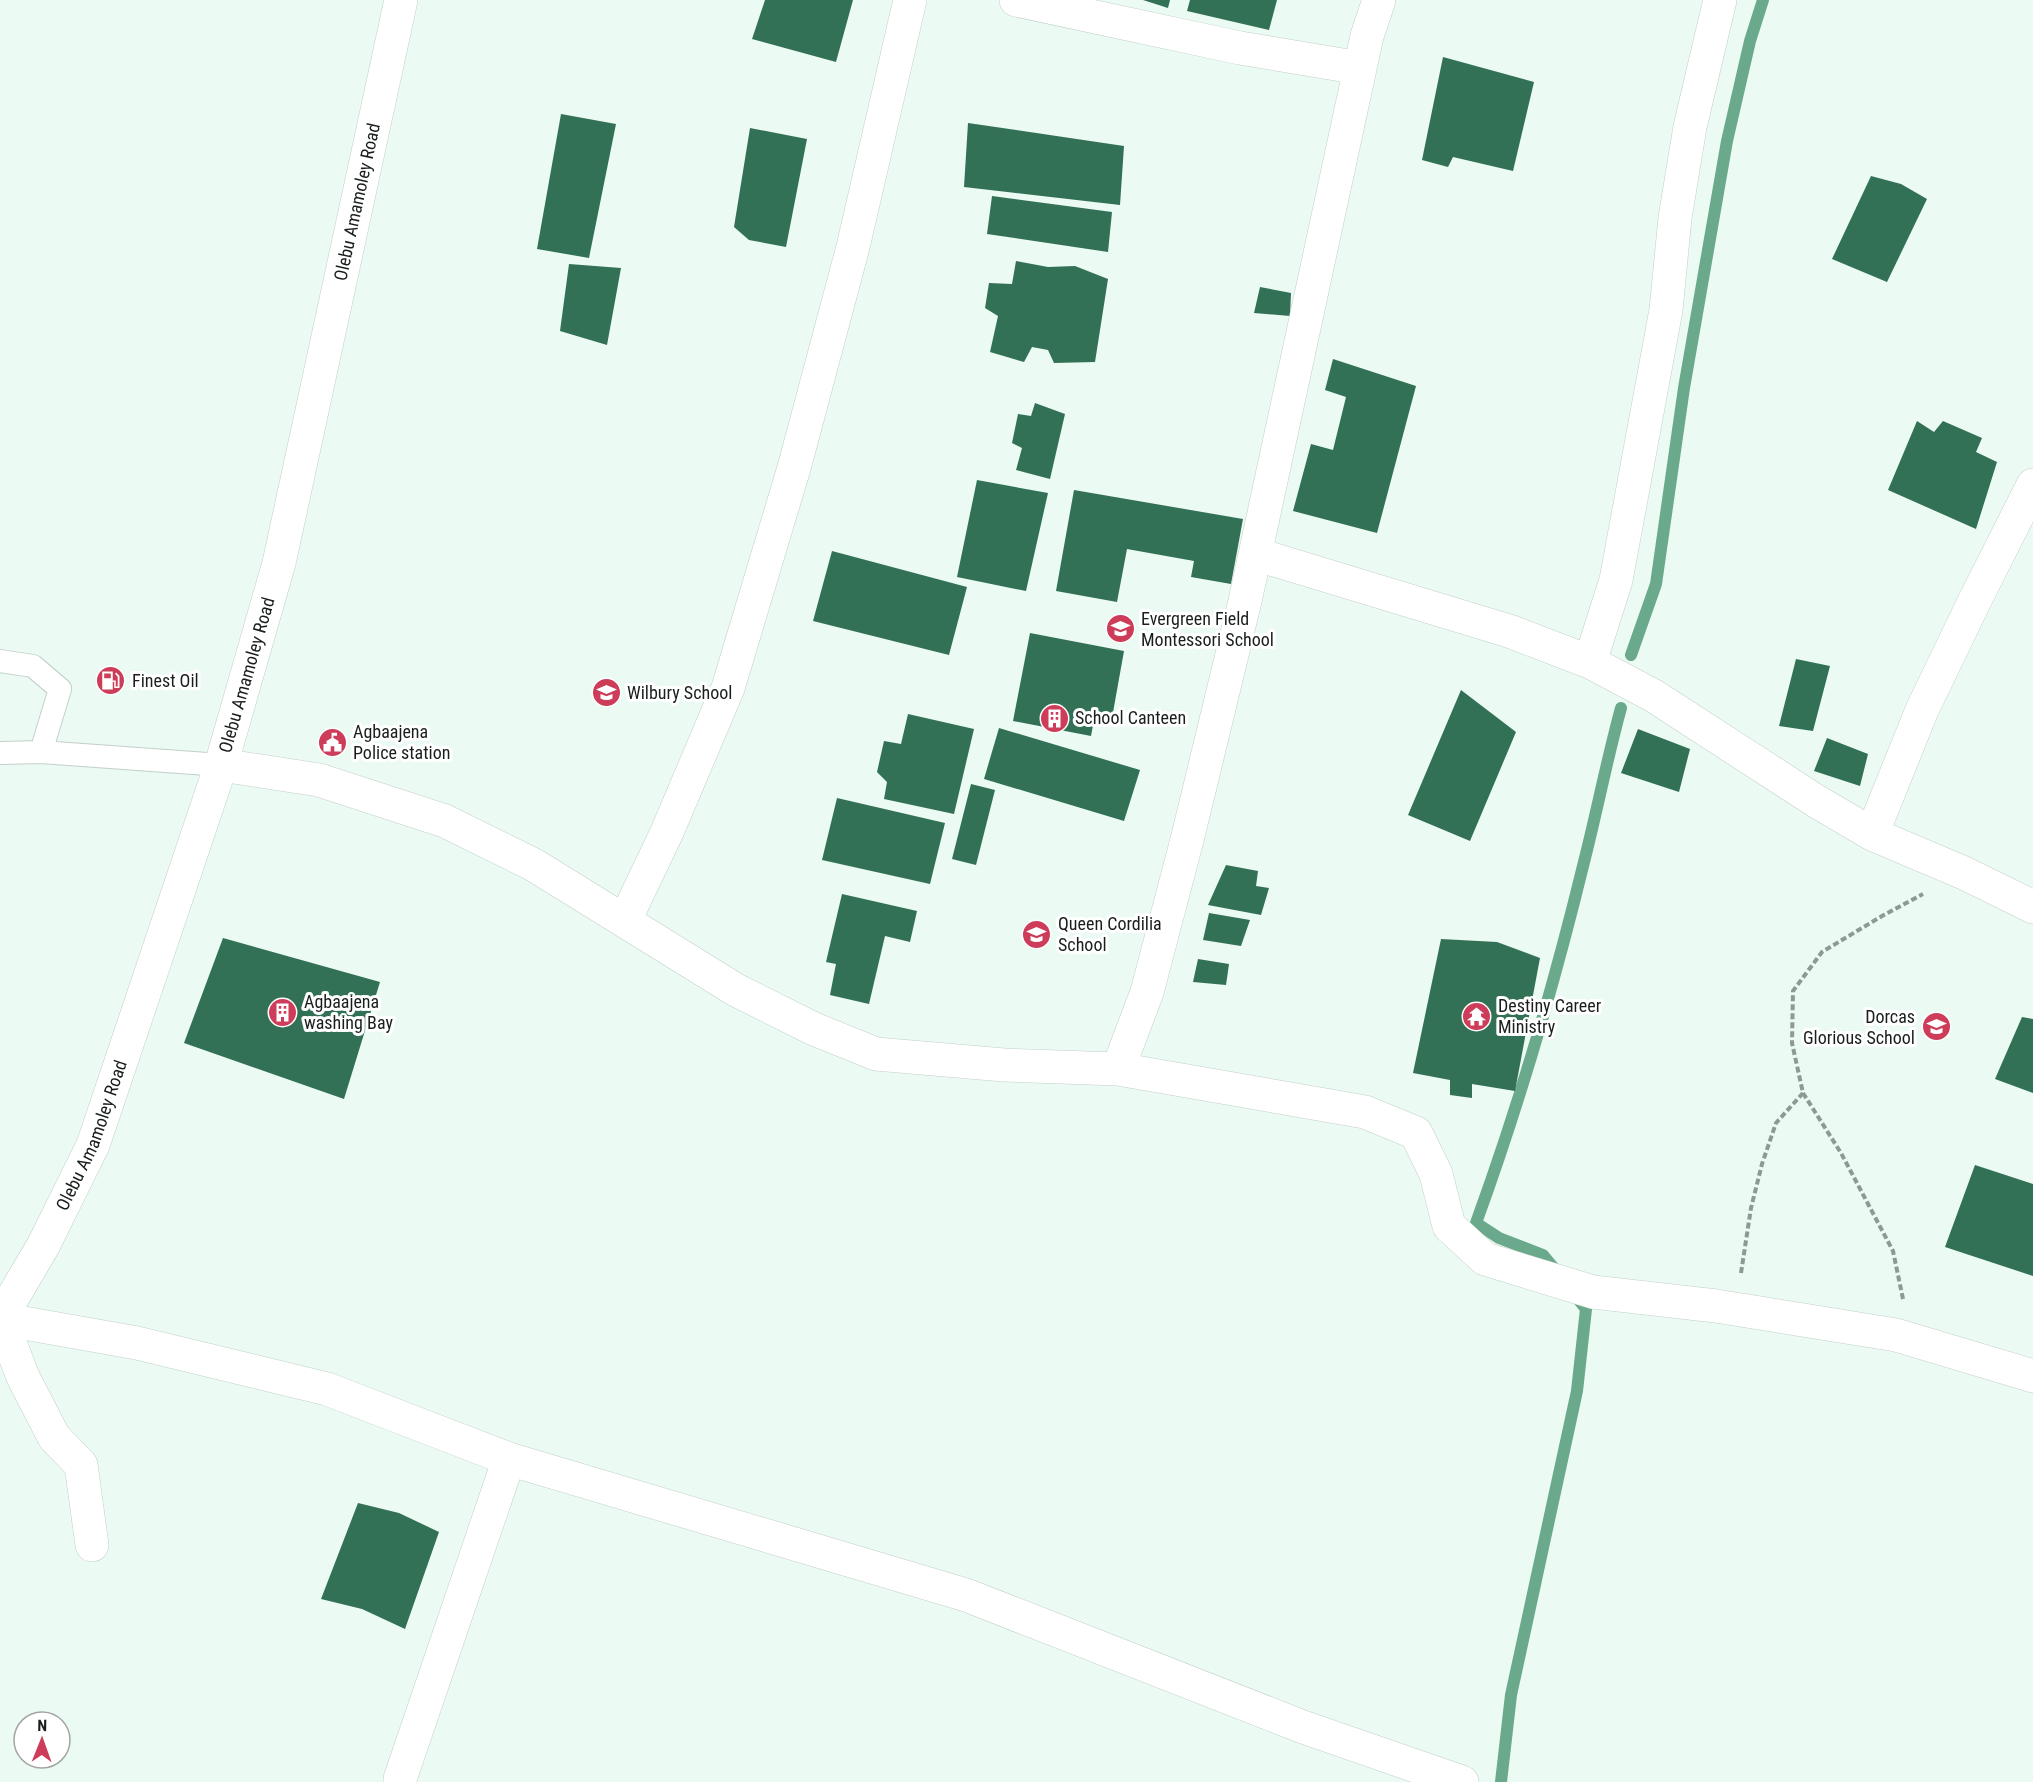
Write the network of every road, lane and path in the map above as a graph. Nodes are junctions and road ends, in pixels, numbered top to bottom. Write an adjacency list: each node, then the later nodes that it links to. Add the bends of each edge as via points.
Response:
1 (401, 0): 13 (street, Olebu Amamoley Road, via 279,563)
2 (910, 0): 17 (street, via 853,247 794,468 728,688)
3 (1016, 0): 6 (street, via 1240,48)
4 (1379, 0): 6 (street)
5 (1720, 0): 10 (street, via 1690,127 1675,218 1666,310 1616,580)
6 (1360, 68): 8 (street)
7 (2033, 485): 14 (street, via 1922,710)
8 (1255, 554): 10 (street, via 1509,631); 18 (street, via 1170,910 1147,992)
9 (0, 661): 11 (lane, via 33,666 60,689)
10 (1590, 662): 14 (street, via 1654,696)
11 (41, 752): 12 (lane); 13 (lane)
12 (0, 753)
13 (221, 765): 17 (street, via 319,780 445,821 534,865); 21 (street, Olebu Amamoley Road, via 93,1144 43,1246)
14 (1872, 834): 15 (street)
15 (1964, 873): 16 (street); 19 (path, via 1822,952 1792,991 1792,1043)
16 (2033, 907)
17 (625, 920): 18 (street, via 736,990 814,1029 876,1054 1004,1065)
18 (1118, 1069): 20 (street, via 1365,1112 1416,1133 1436,1174 1449,1226 1485,1259 1593,1292)
19 (1803, 1093): 20 (path, via 1776,1123 1762,1164 1742,1258); 22 (path, via 1841,1153 1893,1251)
20 (1739, 1310): 22 (street)
21 (1, 1319): 24 (street, via 137,1344 327,1389); 25 (street, via 23,1377 54,1437 81,1465)
22 (1911, 1340): 23 (street)
23 (2033, 1376)
24 (509, 1459): 26 (street); 27 (street, via 966,1595 1303,1727)
25 (92, 1545)
26 (400, 1782)
27 (1462, 1782)

